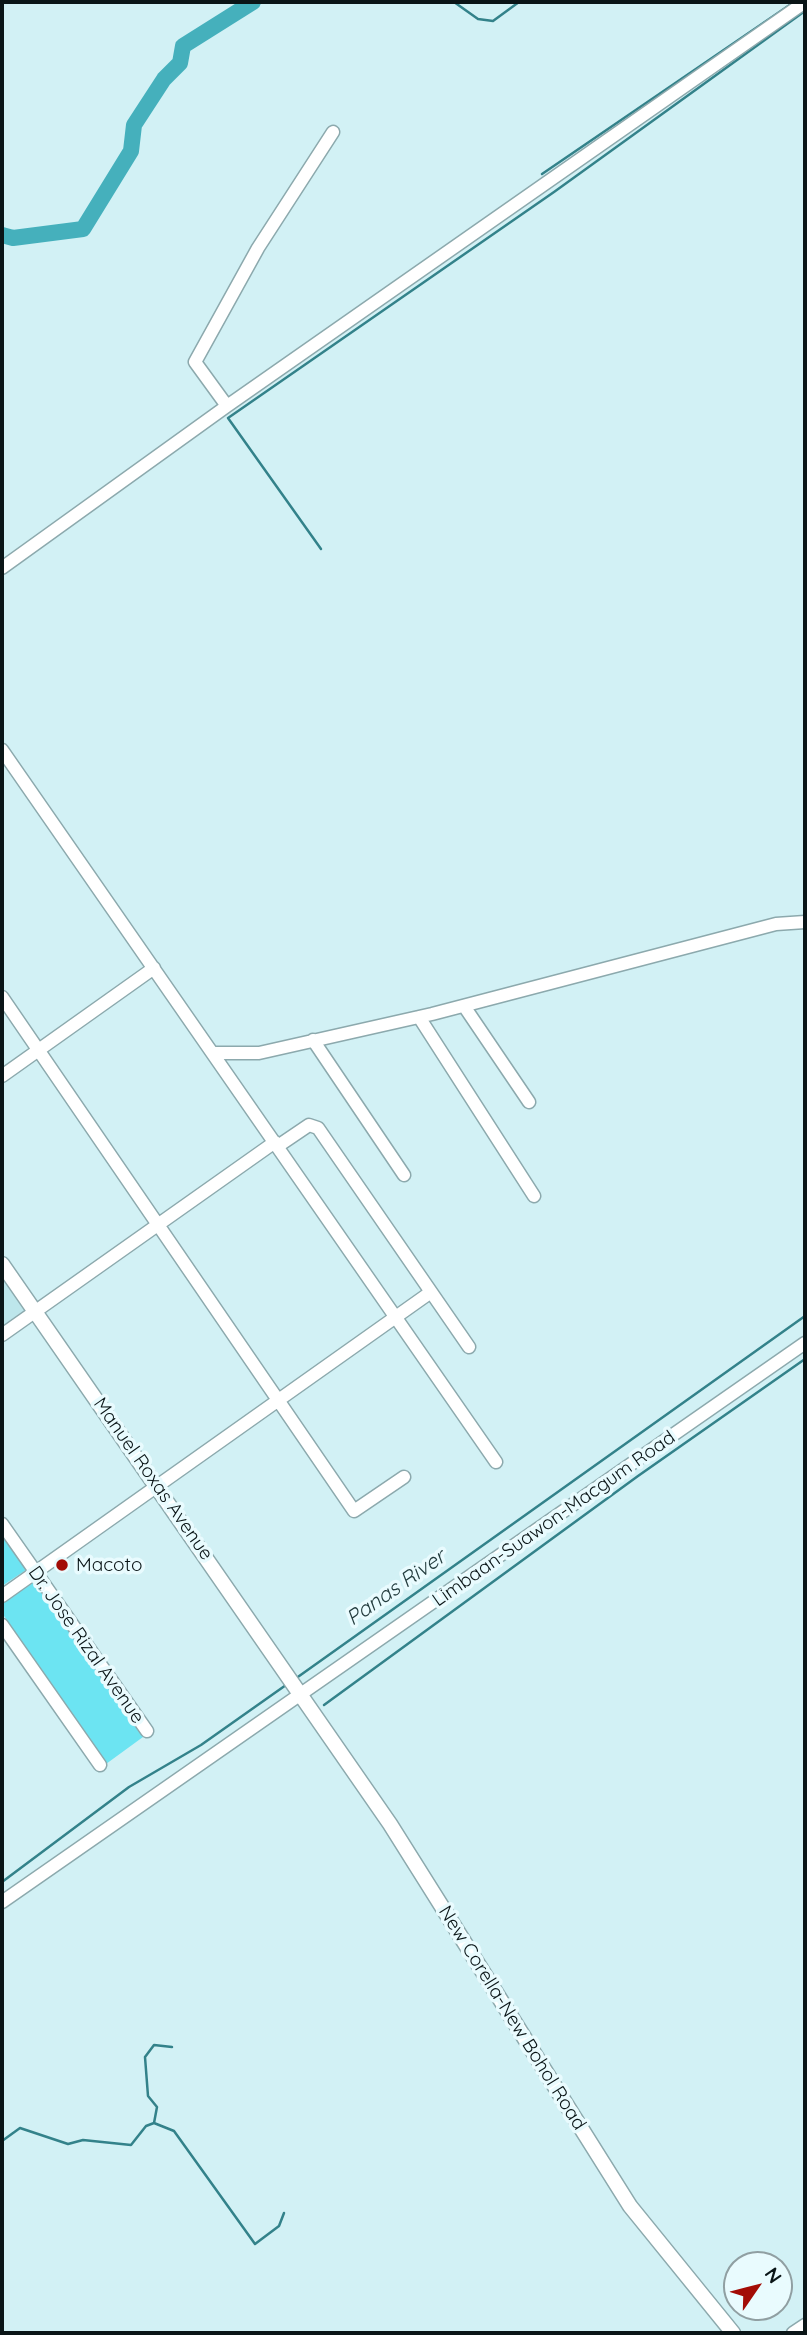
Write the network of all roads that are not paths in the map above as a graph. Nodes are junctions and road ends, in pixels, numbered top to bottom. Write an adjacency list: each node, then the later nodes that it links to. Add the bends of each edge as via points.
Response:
1 (805, 2): 3 (street)
2 (333, 132): 3 (street, via 258,248 195,362)
3 (227, 406): 4 (street)
4 (2, 568)
5 (2, 750): 7 (street)
6 (805, 922): 9 (street, via 764,928)
7 (154, 968): 12 (street); 13 (street)
8 (2, 997): 12 (street)
9 (464, 1006): 10 (street); 15 (street)
10 (419, 1017): 11 (street); 18 (street)
11 (313, 1040): 13 (street, via 259,1054); 17 (street)
12 (38, 1050): 14 (street); 19 (street)
13 (214, 1053): 16 (street)
14 (2, 1076)
15 (529, 1102)
16 (276, 1144): 19 (street); 21 (street, via 309,1125 318,1128); 23 (street)
17 (404, 1175)
18 (534, 1196)
19 (158, 1224): 22 (street); 27 (street)
20 (2, 1264): 22 (main road, Manuel Roxas Avenue)
21 (431, 1292): 23 (street); 26 (street)
22 (35, 1311): 24 (street); 30 (main road, Manuel Roxas Avenue)
23 (397, 1317): 27 (street); 28 (street)
24 (2, 1335)
25 (805, 1343): 35 (street, Limbaan-Suawon-Macgum Road)
26 (469, 1347)
27 (278, 1399): 29 (street, via 354,1511); 30 (street)
28 (496, 1462)
29 (404, 1477)
30 (158, 1485): 32 (street); 35 (main road, Manuel Roxas Avenue)
31 (2, 1524): 32 (street, Dr. Jose Rizal Avenue)
32 (35, 1572): 33 (street); 36 (street, Dr. Jose Rizal Avenue)
33 (2, 1596)
34 (2, 1625): 37 (street)
35 (299, 1690): 38 (street, Limbaan-Suawon-Macgum Road); 40 (main road, New Corella-New Bohol Road, via 425,1878 625,2199)
36 (147, 1731)
37 (100, 1765)
38 (2, 1902)
39 (805, 2325): 41 (street)
40 (733, 2333)
41 (793, 2333)

